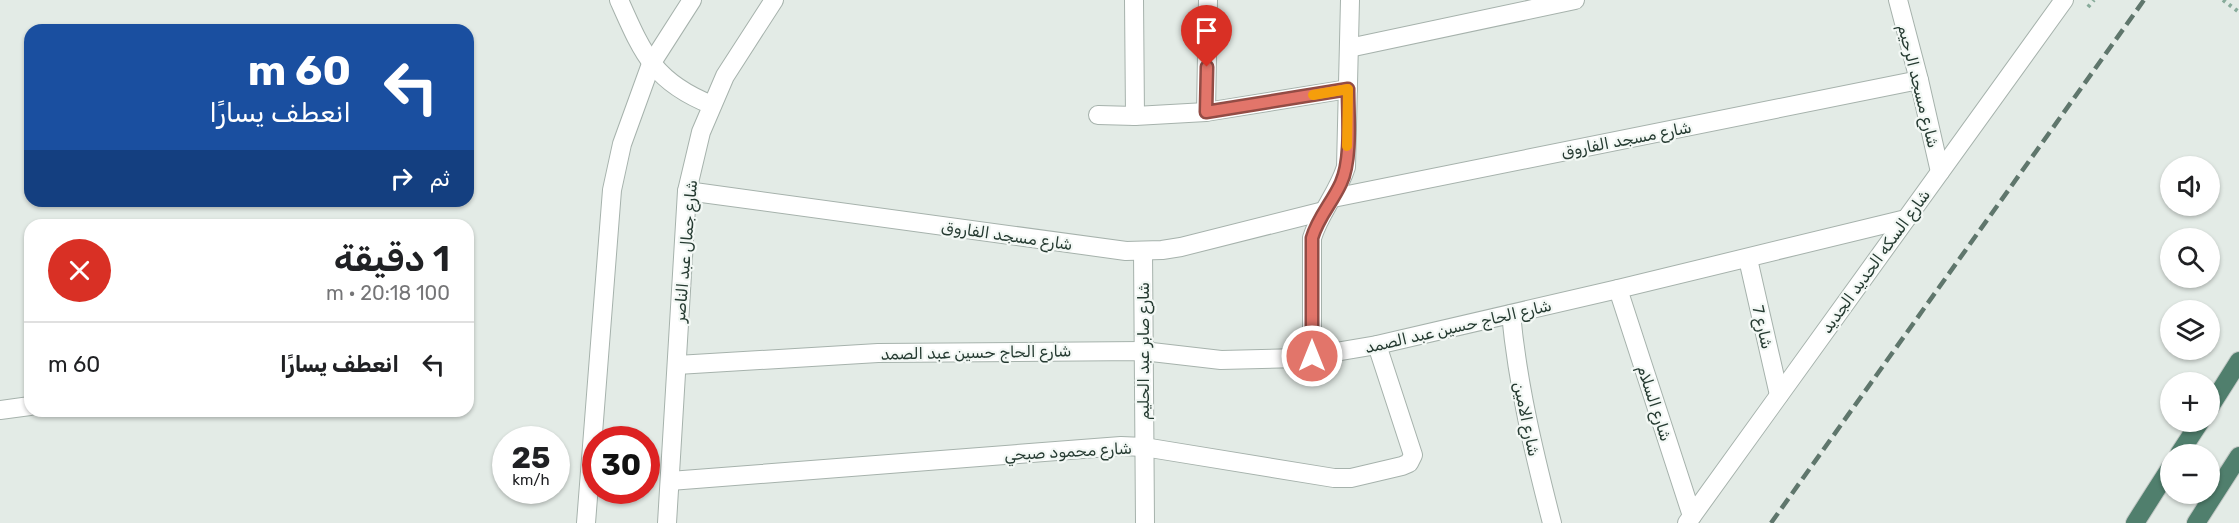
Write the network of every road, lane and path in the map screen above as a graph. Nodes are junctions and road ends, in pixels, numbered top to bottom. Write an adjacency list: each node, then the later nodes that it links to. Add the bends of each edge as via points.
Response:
1 (619, 0): 13 (street)
2 (692, 0): 13 (street)
3 (774, 0): 16 (street, شارع جمال عبد الناصر, via 725,76)
4 (1134, 0): 19 (street)
5 (1208, 0): 17 (street)
6 (1350, 0): 12 (street)
7 (1575, 0): 12 (street)
8 (1898, 0): 14 (street, شارع مسجد الرحيم)
9 (2064, 0): 20 (street, شارع السكه الحديد الجديد)
10 (2223, 0): 11 (path)
11 (2239, 12)
12 (1349, 48): 15 (street)
13 (651, 64): 16 (street, via 668,82); 42 (street, via 622,144 612,190)
14 (1919, 80): 20 (street, شارع مسجد الرحيم); 22 (street, شارع مسجد الفاروق)
15 (1348, 89): 17 (street); 22 (street, via 1346,167)
16 (712, 105): 21 (street, شارع جمال عبد الناصر, via 701,132)
17 (1206, 112): 19 (street)
18 (1098, 115): 19 (street)
19 (1135, 116)
20 (1940, 172): 23 (street, شارع السكه الحديد الجديد)
21 (687, 191): 24 (street, شارع مسجد الفاروق); 32 (street, شارع جمال عبد الناصر)
22 (1328, 204): 24 (street, شارع مسجد الفاروق, via 1181,247); 30 (street, via 1312,238)
23 (1906, 219): 25 (street, شارع الحاج حسين عبد الصمد); 34 (street, شارع السكه الحديد الجديد)
24 (1143, 251): 29 (street, شارع صابر عبد الحليم)
25 (1748, 259): 26 (street, شارع الحاج حسين عبد الصمد); 34 (street, شارع 7)
26 (1618, 290): 27 (street, شارع الحاج حسين عبد الصمد); 41 (street, شارع السلام)
27 (1511, 314): 28 (street, شارع الحاج حسين عبد الصمد); 45 (street, شارع الامين, via 1523,407)
28 (1377, 345): 30 (street, شارع الحاج حسين عبد الصمد); 37 (street, شارع محمود صبحي, via 1413,455 1409,463 1351,478 1334,478)
29 (1143, 351): 30 (street, شارع الحاج حسين عبد الصمد, via 1221,360); 32 (street, شارع الحاج حسين عبد الصمد, via 878,353); 37 (street, شارع صابر عبد الحليم)
30 (1312, 356)
31 (2239, 361): 33 (highway)
32 (677, 365): 39 (street, شارع جمال عبد الناصر)
33 (2220, 391)
34 (1779, 395): 41 (street, شارع السكه الحديد الجديد)
35 (24, 407): 36 (street)
36 (0, 410)
37 (1144, 447): 39 (street, شارع محمود صبحي, via 1097,446); 44 (street, شارع صابر عبد الحليم)
38 (2239, 456): 47 (highway)
39 (670, 481): 43 (street, شارع جمال عبد الناصر)
40 (2160, 484): 46 (highway)
41 (1689, 520)
42 (586, 523)
43 (667, 523)
44 (1145, 523)
45 (1552, 523)
46 (2135, 523)
47 (2196, 523)

